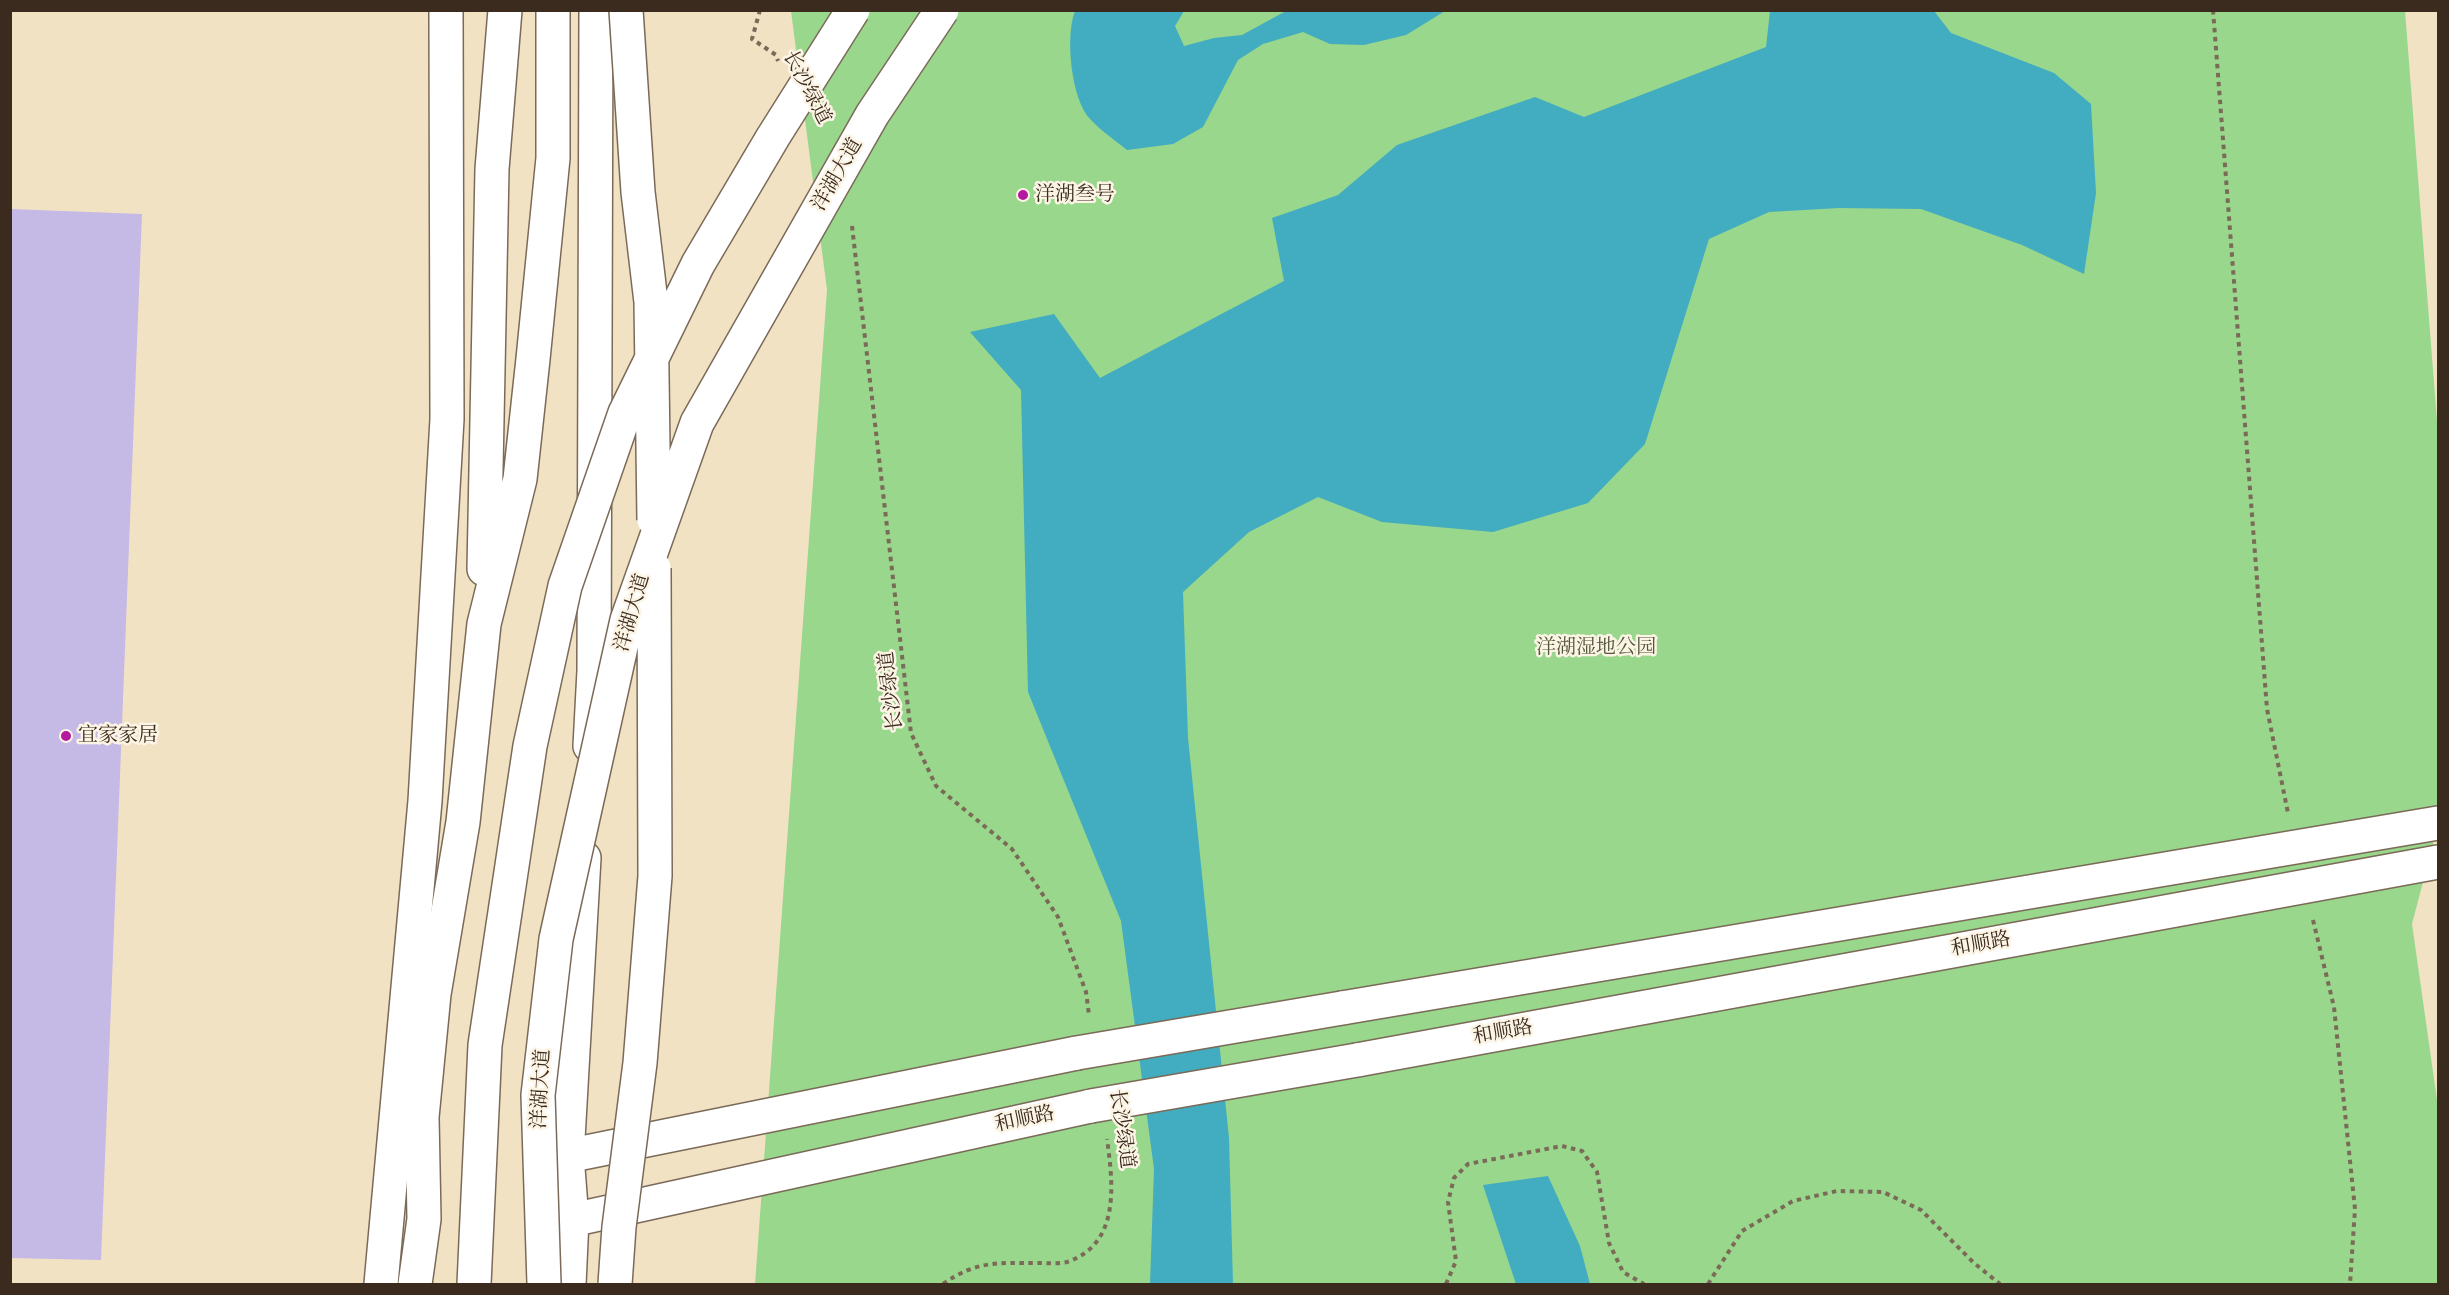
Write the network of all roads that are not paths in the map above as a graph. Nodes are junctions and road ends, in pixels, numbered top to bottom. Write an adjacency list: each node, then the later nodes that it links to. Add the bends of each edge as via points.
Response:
1 (446, 10): 13 (main road, via 446,431 425,801)
2 (505, 10): 8 (main road, via 492,169)
3 (553, 10): 8 (main road, via 553,158 522,457)
4 (596, 10): 11 (main road, via 594,671)
5 (626, 10): 18 (main road, bridge, via 638,192 651,302 655,876 640,1063)
6 (853, 10): 15 (main road, bridge, via 699,264 625,413 565,586 530,746 485,1045)
7 (942, 10): 16 (main road, 洋湖大道, bridge, via 872,115 697,423 627,620 556,939 538,1095)
8 (484, 624): 14 (main road, via 463,822 434,994 422,1116 424,1219)
9 (2439, 823): 11 (main road, bridge, via 1342,1008 1084,1039)
10 (2439, 862): 12 (main road, 和顺路, bridge, via 1358,1060 1098,1116)
11 (567, 1156): 12 (main road)
12 (572, 1220): 17 (main road)
13 (381, 1284)
14 (415, 1284)
15 (474, 1284)
16 (544, 1284)
17 (569, 1284)
18 (615, 1284)

